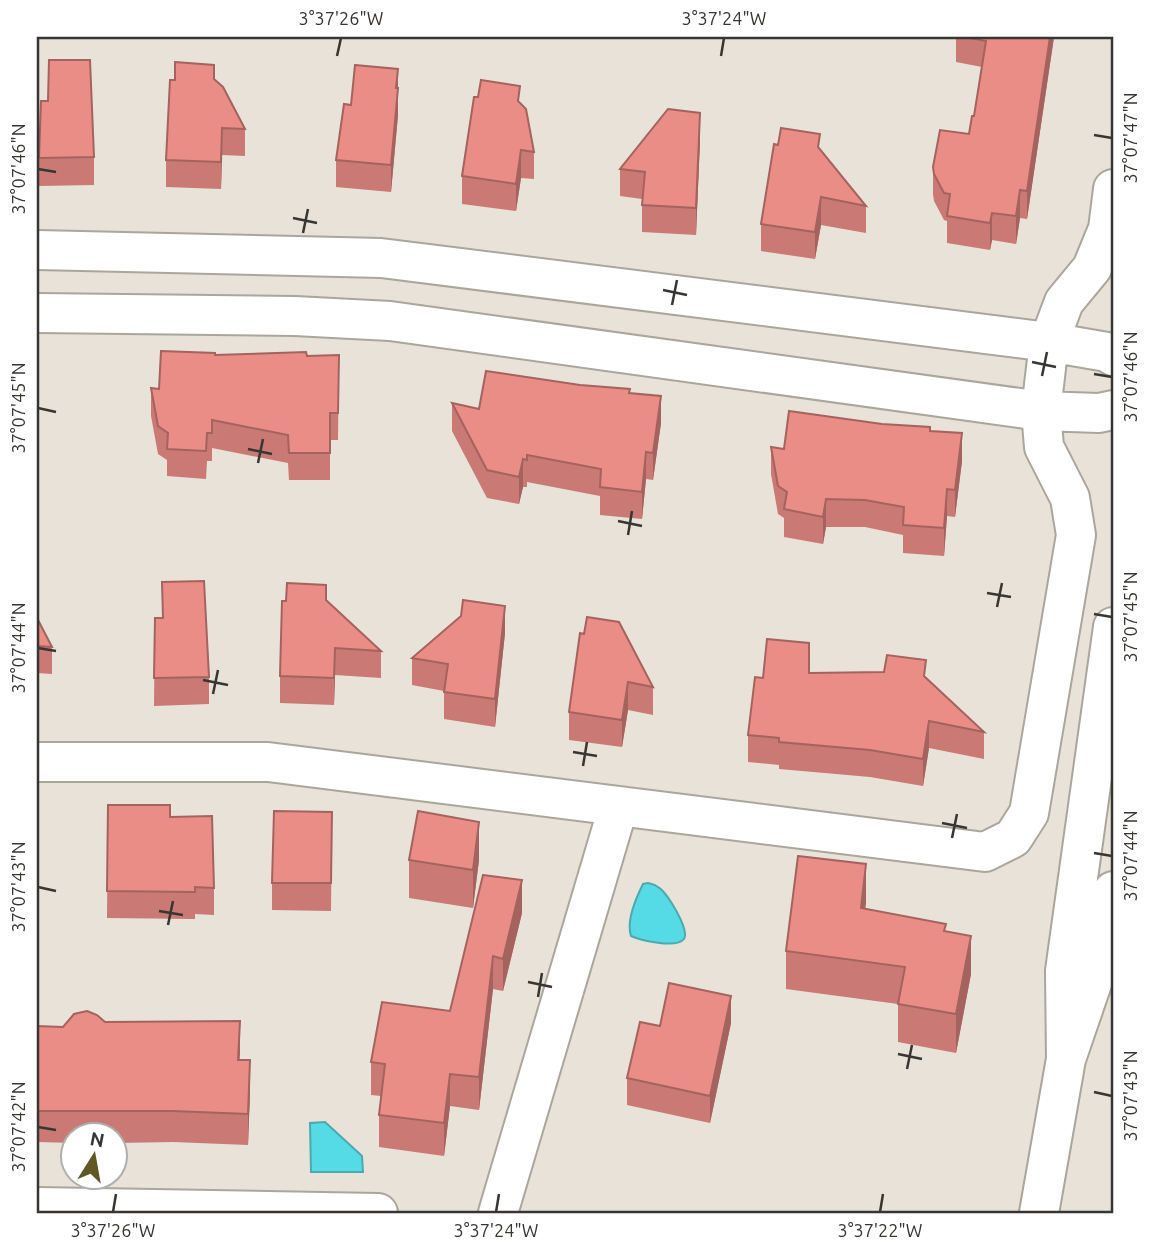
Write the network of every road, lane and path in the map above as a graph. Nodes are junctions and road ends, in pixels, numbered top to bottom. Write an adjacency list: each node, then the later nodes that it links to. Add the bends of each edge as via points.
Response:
1 (1113, 189): 4 (street, via 1108,229 1092,268 1064,302)
2 (37, 250): 4 (street, via 381,258)
3 (37, 313): 7 (street, via 390,321)
4 (1049, 342): 5 (street); 7 (street)
5 (1113, 356)
6 (1113, 410): 7 (street)
7 (1041, 411): 10 (street, via 1044,447 1070,498 1076,536 1029,813 1013,838 985,852)
8 (1113, 627): 12 (street, via 1065,971)
9 (37, 762): 10 (street, via 268,762)
10 (618, 808): 15 (street)
11 (1113, 891): 12 (street, via 1101,957)
12 (1066, 1059): 16 (street)
13 (37, 1208): 14 (street)
14 (378, 1213)
15 (498, 1213)
16 (1039, 1213)

